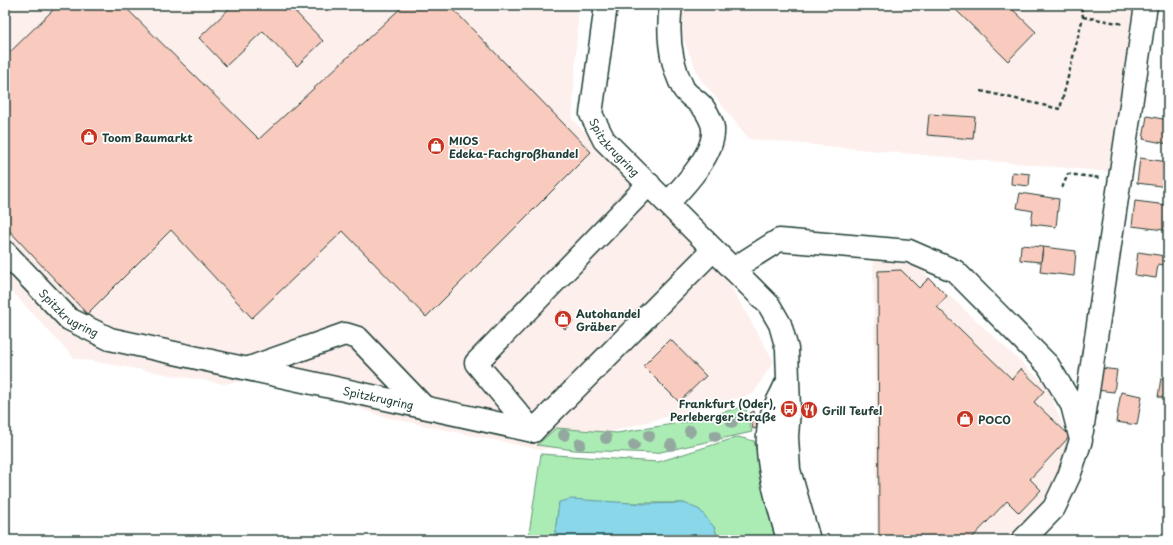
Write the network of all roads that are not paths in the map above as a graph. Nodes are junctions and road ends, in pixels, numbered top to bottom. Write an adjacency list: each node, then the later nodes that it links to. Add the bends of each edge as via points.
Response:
1 (606, 5): 4 (street, Spitzkrugring, via 591,114 604,140)
2 (671, 5): 5 (street, via 668,27 672,58 684,90 704,108 714,129 709,149 691,180)
3 (1146, 5): 13 (street)
4 (648, 184): 5 (street, Spitzkrugring); 12 (street, via 476,363)
5 (668, 203): 6 (street, Spitzkrugring)
6 (713, 250): 8 (street, Spitzkrugring); 12 (street)
7 (5, 252): 9 (street, Spitzkrugring, via 69,319 110,338)
8 (733, 269): 10 (street, Spitzkrugring, via 769,305 780,324 787,349); 13 (street, via 779,240 909,251 955,271 1048,365 1072,406)
9 (248, 368): 11 (street, Spitzkrugring); 11 (street, via 345,334 358,338)
10 (787, 383): 14 (street, via 771,417 768,430 770,465); 15 (street, Spitzkrugring, via 789,409 786,437 789,470)
11 (424, 407): 12 (street, Spitzkrugring)
12 (533, 431)
13 (1081, 440): 16 (street, via 1069,476 1054,508)
14 (788, 540)
15 (809, 540)
16 (1023, 540)

